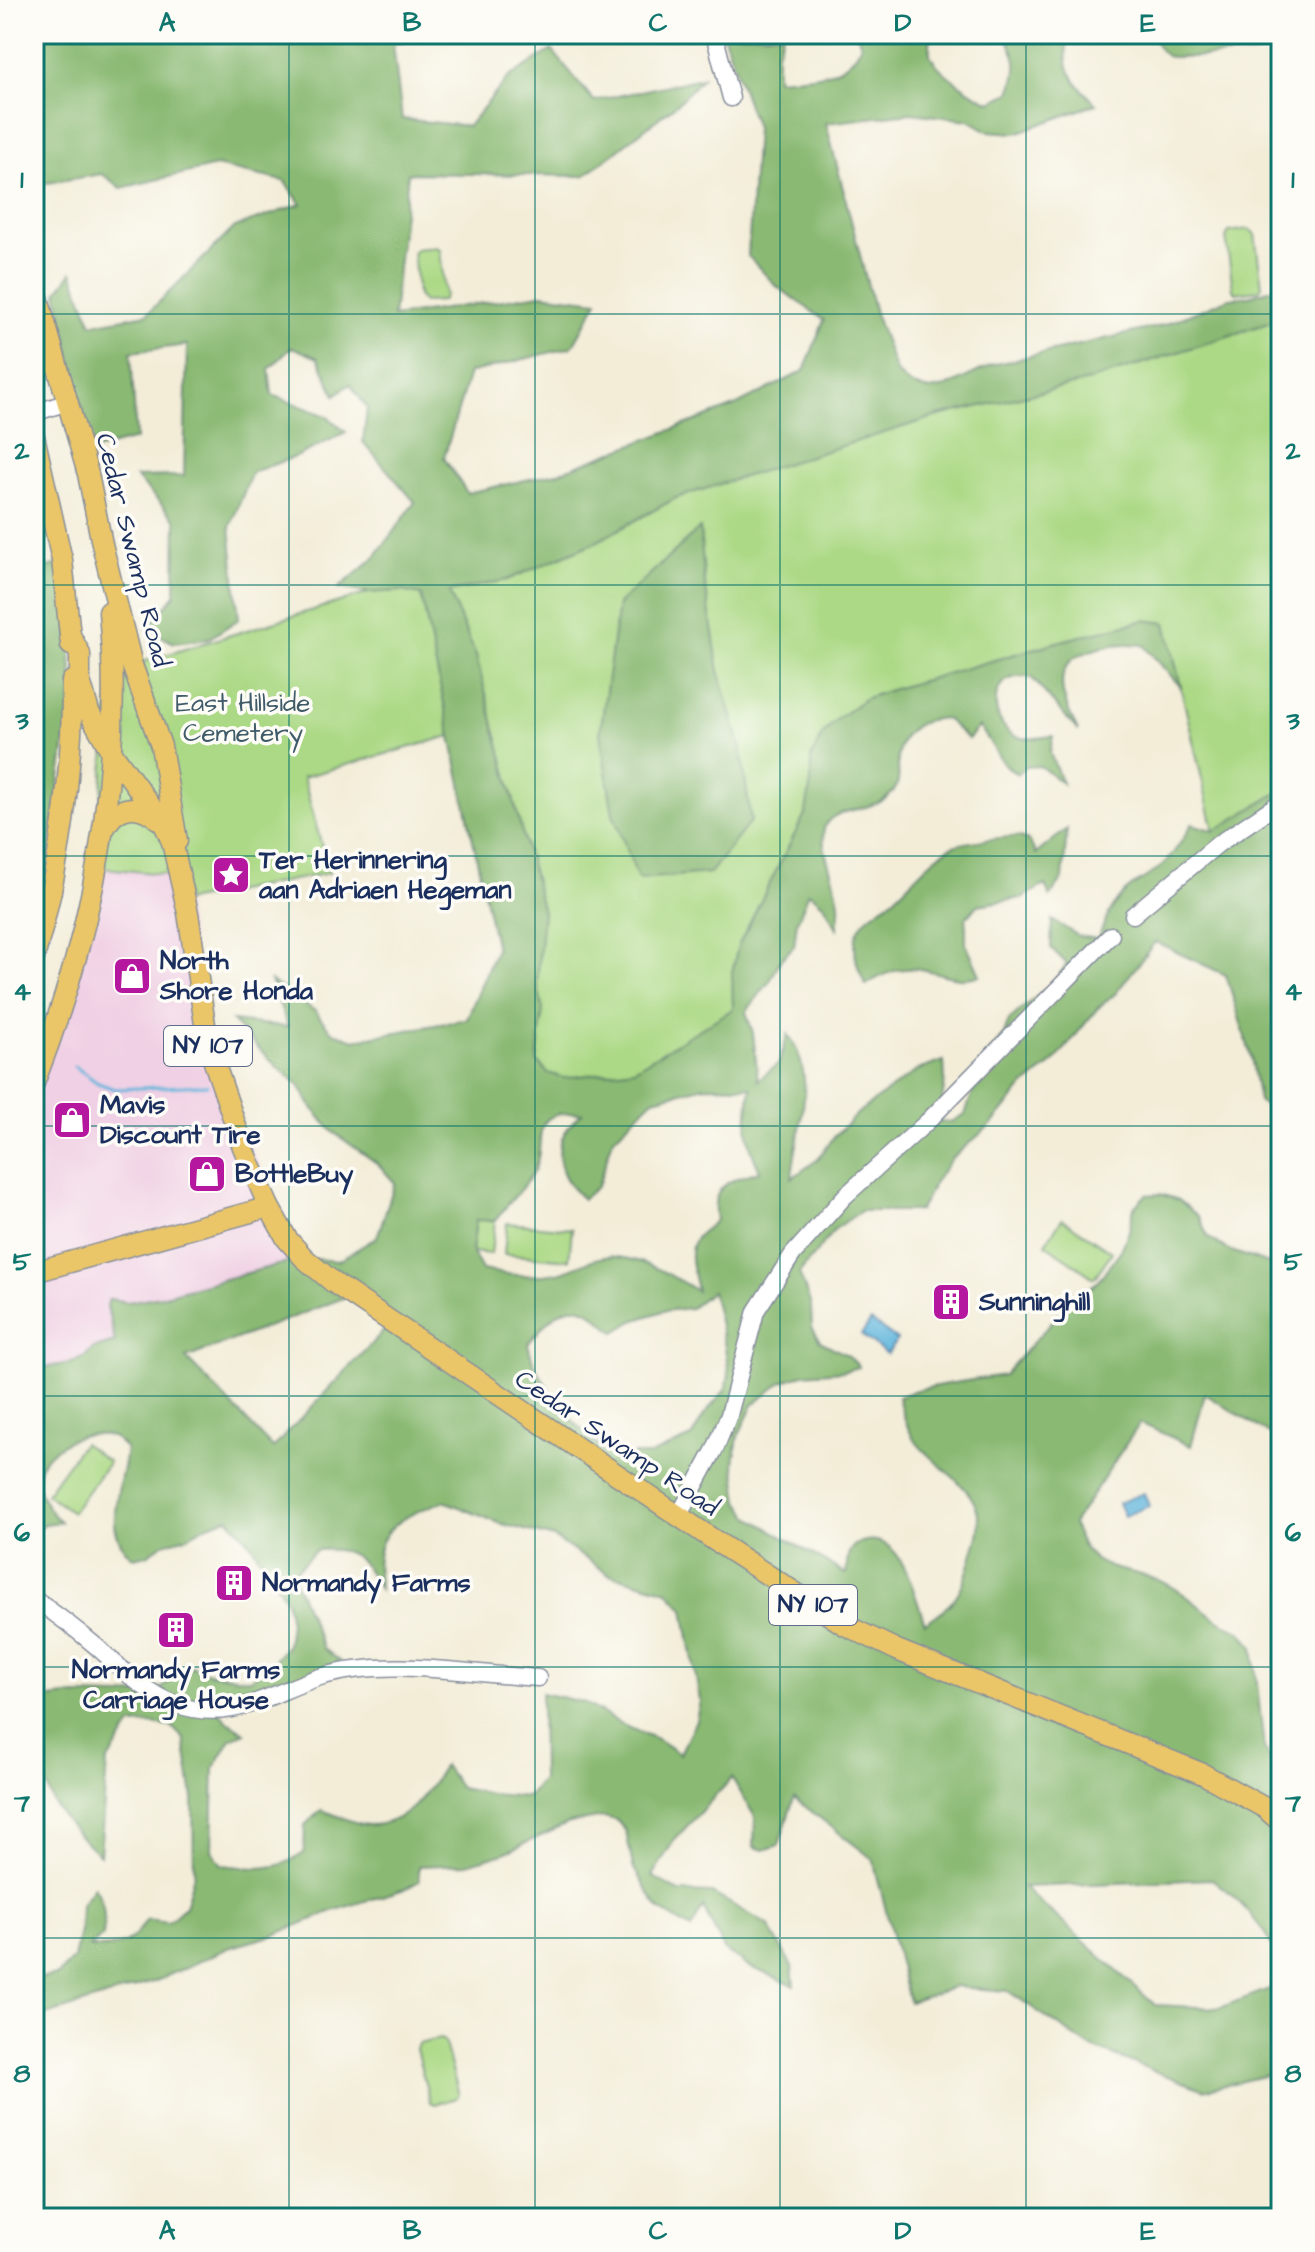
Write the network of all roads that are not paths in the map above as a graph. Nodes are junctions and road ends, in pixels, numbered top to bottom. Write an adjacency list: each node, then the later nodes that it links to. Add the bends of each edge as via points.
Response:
1 (714, 34): 2 (street)
2 (731, 98)
3 (34, 284): 4 (main road, Cedar Swamp Road / NY 107)
4 (68, 402): 5 (street); 7 (main road, Cedar Swamp Road / NY 107)
5 (34, 413)
6 (34, 436): 8 (main road, NY 107, via 62,560)
7 (102, 544): 9 (main road, via 112,648); 10 (main road, Cedar Swamp Road / NY 107, via 132,665)
8 (70, 635): 9 (main road, NY 107, via 80,654 84,700); 18 (main road, via 66,784 56,864)
9 (111, 751): 11 (main road, Cedar Swamp Road / NY 107); 14 (main road)
10 (164, 761): 11 (main road, via 150,775); 15 (main road, Cedar Swamp Road / NY 107)
11 (129, 773): 13 (main road, Cedar Swamp Road / NY 107)
12 (1281, 802): 16 (street, via 1218,844)
13 (165, 826): 14 (main road, via 131,808 116,812); 15 (main road, Cedar Swamp Road / NY 107)
14 (104, 829): 19 (main road, via 73,974)
15 (181, 876): 20 (main road, Cedar Swamp Road / NY 107, via 214,1070)
16 (1133, 915)
17 (1111, 935): 22 (street, via 927,1122 845,1196 793,1254 756,1311 729,1415)
18 (34, 958)
19 (34, 1083)
20 (269, 1207): 21 (main road); 22 (main road, Cedar Swamp Road / NY 107, via 287,1239 334,1283)
21 (34, 1272)
22 (679, 1515): 25 (main road, Cedar Swamp Road / NY 107, via 845,1625 1203,1774)
23 (34, 1599): 24 (street, via 154,1694 203,1710 252,1706 324,1676 365,1669)
24 (538, 1678)
25 (1281, 1822)

